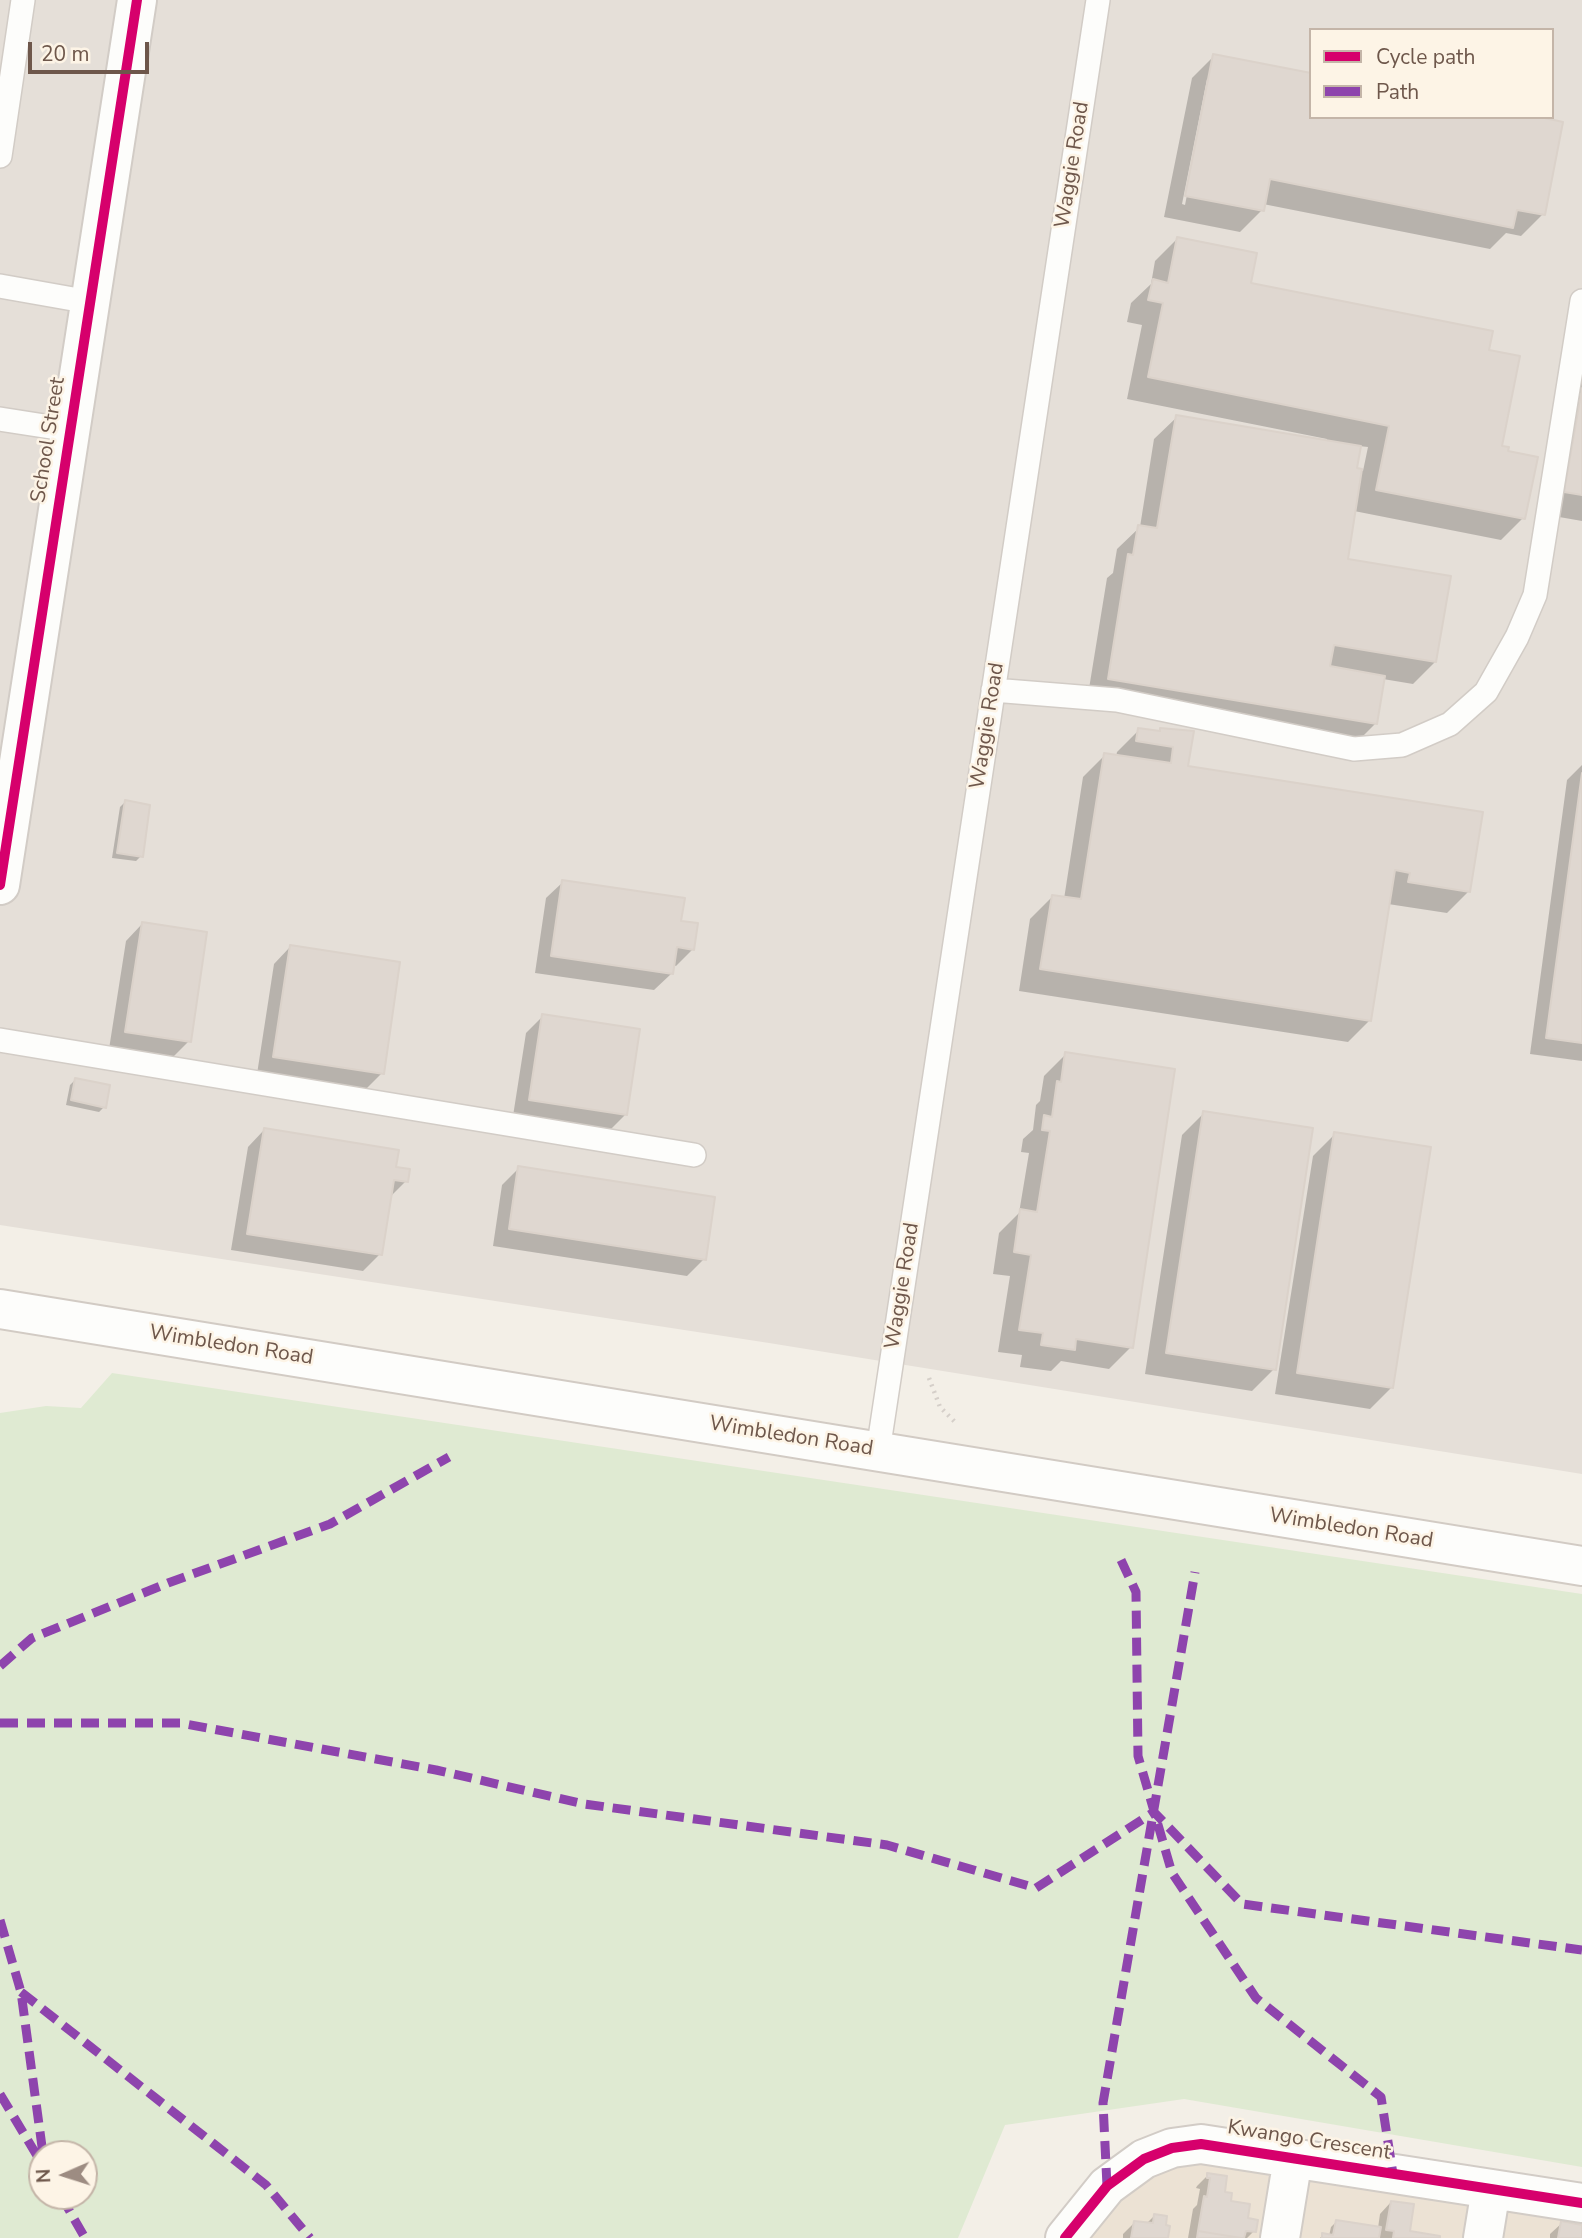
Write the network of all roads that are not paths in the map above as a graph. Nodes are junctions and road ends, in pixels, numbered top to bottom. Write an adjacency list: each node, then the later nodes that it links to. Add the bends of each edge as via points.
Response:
1 (23, 0): 4 (lane)
2 (137, 0): 7 (street, School Street)
3 (1098, 0): 10 (lane, Waggie Road)
4 (0, 156)
5 (0, 286): 7 (lane)
6 (1582, 301): 10 (lane, via 1535,595 1486,692 1450,724 1402,745 1354,749 1117,700)
7 (90, 302): 9 (street, School Street)
8 (0, 419): 9 (lane)
9 (70, 430): 11 (street, School Street)
10 (993, 690): 15 (lane, Waggie Road)
11 (0, 885)
12 (0, 1040): 13 (lane)
13 (694, 1155)
14 (0, 1308): 15 (street, Wimbledon Road)
15 (878, 1451): 16 (street, Wimbledon Road)
16 (1582, 1566)
17 (1293, 2158): 18 (street, Kwango Crescent); 20 (street, Kwango Crescent, via 1202,2144 1171,2148 1144,2159 1107,2186); 21 (street)
18 (1491, 2189): 19 (street, Kwango Crescent); 22 (street)
19 (1582, 2203)
20 (1065, 2238)
21 (1280, 2238)
22 (1483, 2238)

